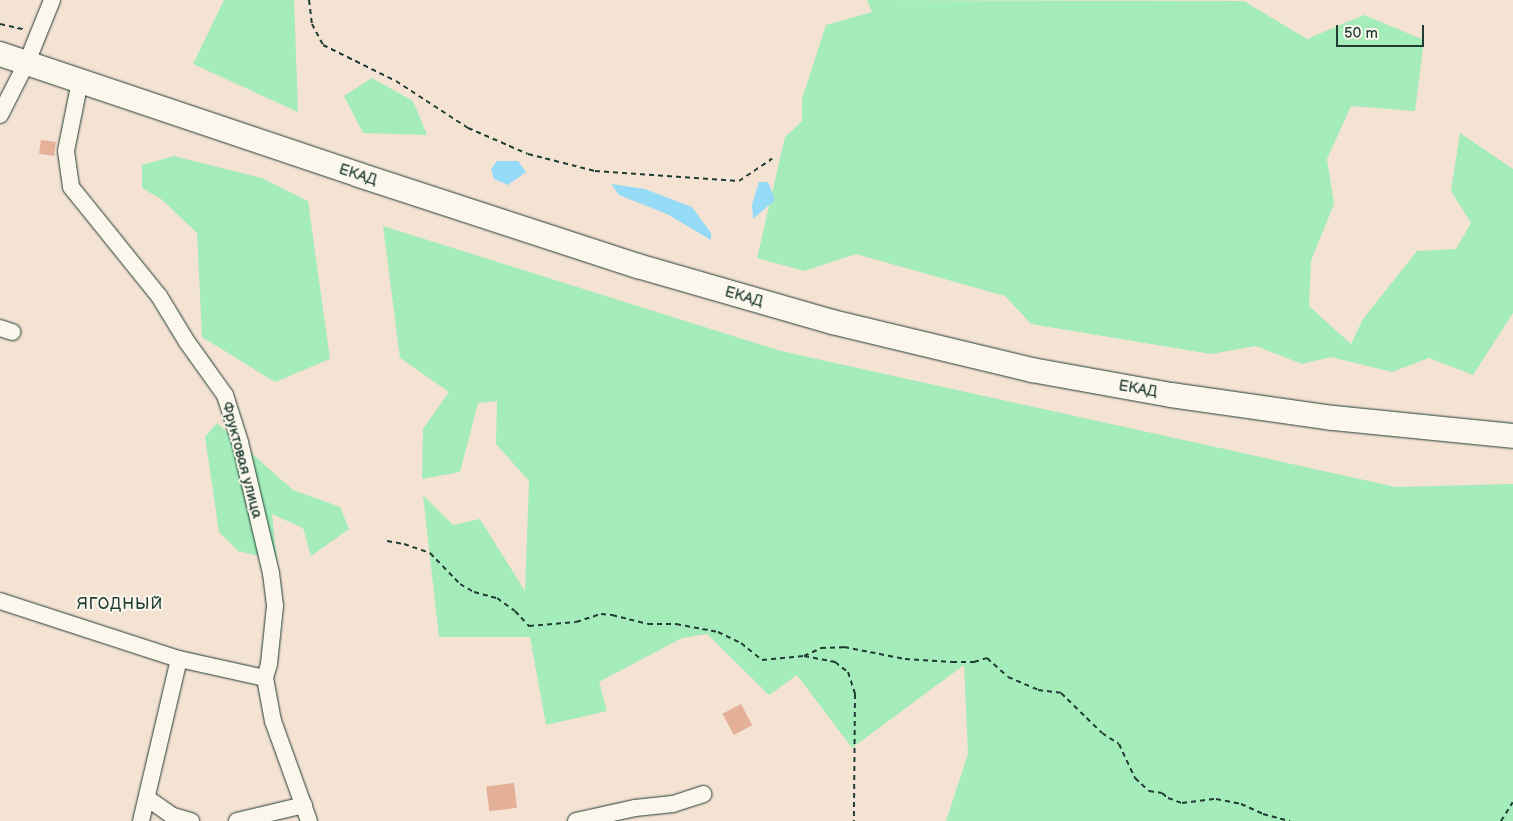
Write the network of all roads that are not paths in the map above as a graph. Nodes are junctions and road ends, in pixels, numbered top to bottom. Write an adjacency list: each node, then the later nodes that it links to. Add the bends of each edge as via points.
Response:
1 (52, 0): 3 (street)
2 (0, 54): 3 (highway, ЕКАД)
3 (27, 62): 4 (highway, ЕКАД); 5 (street)
4 (80, 82): 7 (street, Фруктовая улица); 8 (highway, ЕКАД, via 638,266 832,322 1032,370 1172,395 1333,418)
5 (0, 115)
6 (59, 130): 7 (street)
7 (68, 145): 11 (street, Фруктовая улица, via 71,187 159,296 186,342 225,395 240,442 271,573 275,606)
8 (1513, 436)
9 (0, 601): 10 (street)
10 (179, 660): 11 (street); 13 (street)
11 (265, 678): 14 (street, Фруктовая улица, via 273,721)
12 (704, 794): 19 (street, via 673,804 635,808)
13 (146, 798): 15 (street); 16 (street, via 173,816)
14 (304, 805): 17 (street); 18 (street, Фруктовая улица)
15 (141, 821)
16 (191, 821)
17 (237, 821)
18 (309, 821)
19 (576, 821)

